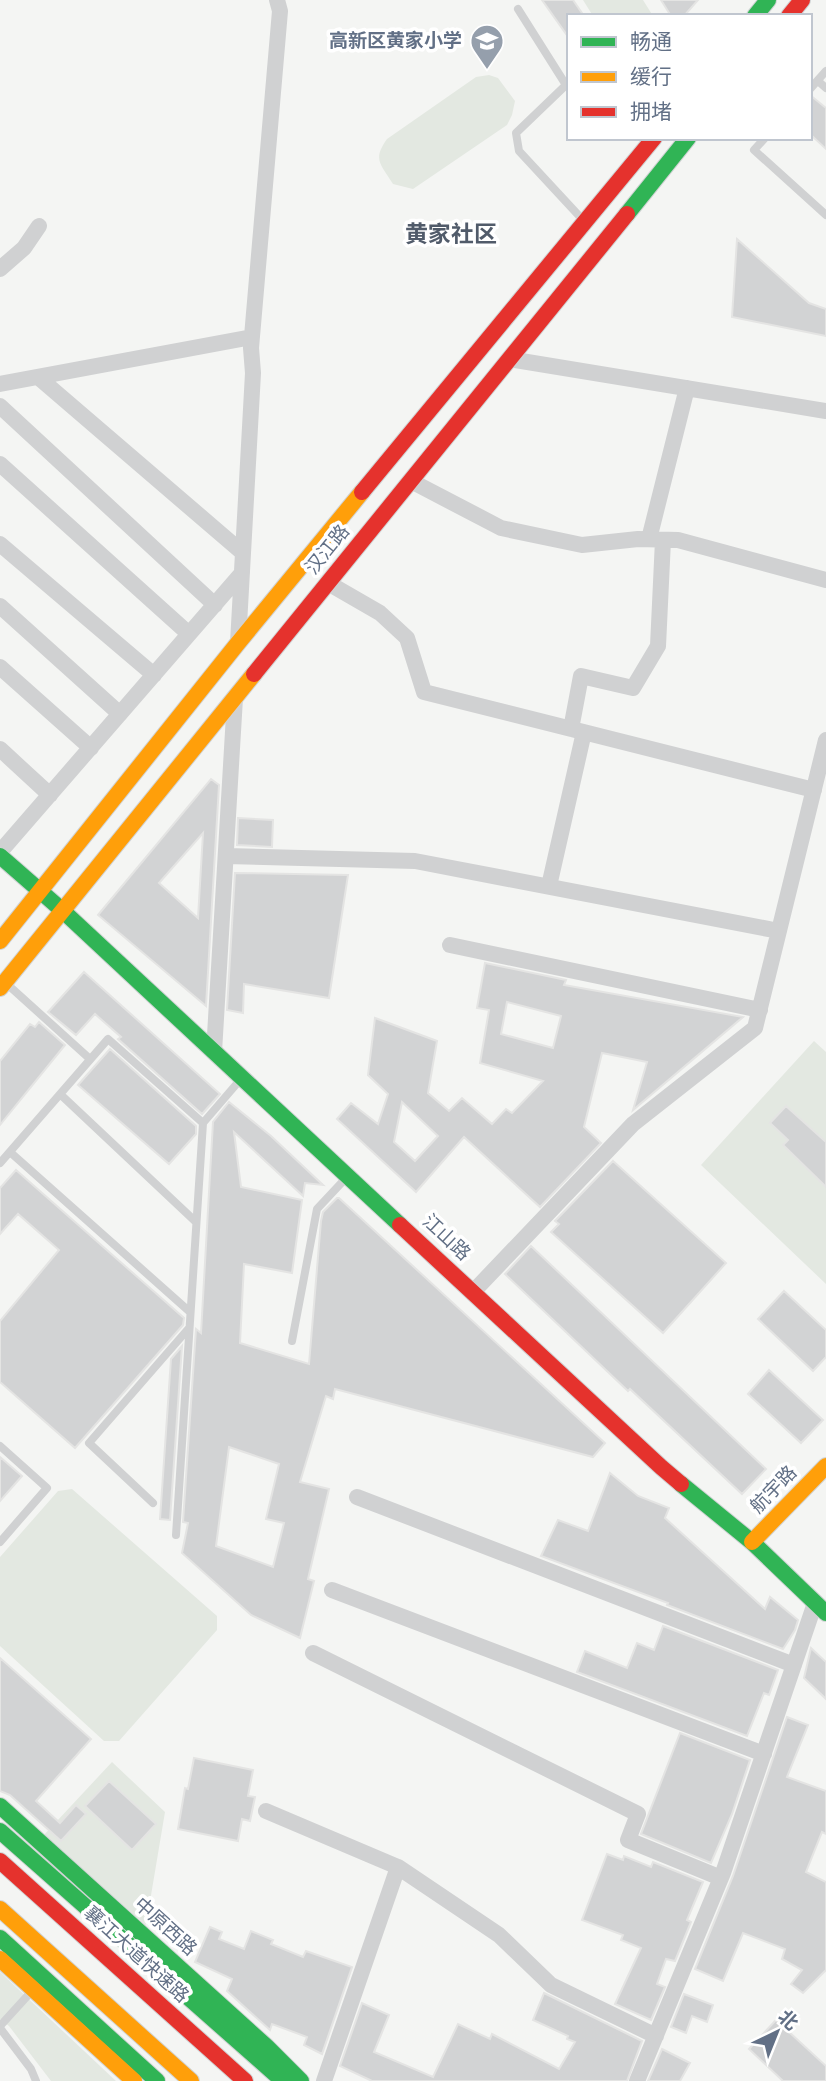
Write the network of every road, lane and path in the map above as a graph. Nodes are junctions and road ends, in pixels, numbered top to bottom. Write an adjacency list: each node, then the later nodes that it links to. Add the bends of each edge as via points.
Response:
1 (277, 0): 18 (street, via 280,11)
2 (768, 0): 5 (main road)
3 (802, 0): 6 (main road)
4 (518, 9): 15 (lane, via 566,85 516,133 519,151)
5 (757, 14)
6 (791, 14)
7 (826, 71): 8 (lane)
8 (818, 80): 9 (lane); 10 (lane)
9 (812, 87)
10 (826, 88)
11 (652, 140): 15 (main road, 汉江路)
12 (686, 140): 19 (main road, 汉江路)
13 (763, 140): 14 (lane, via 754,150)
14 (826, 215)
15 (585, 222): 36 (main road, 汉江路)
16 (39, 226): 17 (street)
17 (0, 269)
18 (252, 337): 20 (street); 29 (street)
19 (509, 359): 22 (street); 26 (main road, 汉江路)
20 (38, 377): 21 (street); 29 (street)
21 (0, 384)
22 (687, 388): 24 (street); 27 (street)
23 (0, 406): 33 (street)
24 (826, 411)
25 (0, 464): 35 (street)
26 (411, 481): 27 (street, via 500,528 582,545); 32 (main road, 汉江路)
27 (656, 539): 31 (street, via 678,540); 41 (street, via 658,646 633,688 581,676)
28 (0, 544): 38 (street)
29 (243, 553): 30 (street)
30 (242, 573): 33 (street); 36 (street)
31 (826, 580)
32 (328, 583): 39 (main road, 汉江路); 41 (street, via 380,614 407,638 424,692)
33 (215, 605): 35 (street)
34 (0, 606): 40 (street)
35 (189, 634): 38 (street)
36 (238, 642): 50 (main road, 汉江路)
37 (0, 667): 43 (street)
38 (154, 675): 40 (street)
39 (236, 698): 48 (street); 51 (main road, 汉江路)
40 (120, 714): 43 (street)
41 (578, 730): 45 (street); 49 (street)
42 (826, 740): 45 (street)
43 (91, 748): 46 (street)
44 (0, 749): 46 (street)
45 (814, 790): 52 (street)
46 (50, 795): 47 (street)
47 (0, 854): 50 (main road, 江山路)
48 (226, 856): 49 (street, via 415,861); 57 (street)
49 (549, 886): 52 (street)
50 (40, 891): 51 (main road, 江山路); 53 (main road, 汉江路)
51 (63, 911): 55 (main road, 汉江路); 57 (main road, 江山路)
52 (779, 931): 56 (street)
53 (0, 942)
54 (450, 945): 56 (street)
55 (2, 985): 58 (lane)
56 (760, 1010): 66 (street, via 755,1028 633,1124)
57 (214, 1052): 59 (main road, 江山路)
58 (90, 1059): 60 (lane); 61 (lane, via 108,1039)
59 (242, 1077): 61 (lane); 64 (main road, 江山路)
60 (60, 1094): 62 (lane); 65 (lane)
61 (203, 1123): 65 (lane)
62 (10, 1152): 63 (lane); 67 (lane)
63 (0, 1163)
64 (348, 1175): 66 (main road, 江山路); 69 (lane, via 317,1209)
65 (196, 1222): 67 (lane)
66 (473, 1292): 76 (main road, 江山路, via 661,1467)
67 (190, 1312): 68 (lane)
68 (189, 1328): 73 (lane, via 89,1443); 74 (lane)
69 (292, 1340)
70 (0, 1446): 75 (lane, via 47,1488)
71 (826, 1466): 76 (main road, 航宇路)
72 (358, 1497): 80 (street)
73 (153, 1503)
74 (176, 1535)
75 (0, 1542)
76 (752, 1542): 78 (main road, 江山路)
77 (332, 1590): 81 (street)
78 (821, 1608): 80 (street)
79 (313, 1653): 87 (street, via 638,1814 628,1840)
80 (794, 1665): 81 (street)
81 (764, 1754): 87 (street)
82 (0, 1806): 100 (main road, 中原西路)
83 (267, 1811): 86 (street)
84 (0, 1830): 99 (main road)
85 (0, 1861): 98 (main road, 襄江大道快速路)
86 (398, 1867): 93 (street, via 499,1935 551,1985); 101 (street)
87 (721, 1878): 93 (street)
88 (0, 1909): 97 (main road)
89 (0, 1938): 96 (main road)
90 (0, 1959): 91 (main road)
91 (34, 1990): 92 (lane); 95 (main road)
92 (0, 2027): 94 (lane)
93 (656, 2036): 102 (street)
94 (36, 2081)
95 (134, 2081)
96 (157, 2081)
97 (191, 2081)
98 (245, 2081)
99 (283, 2081)
100 (301, 2081)
101 (324, 2081)
102 (637, 2081)

